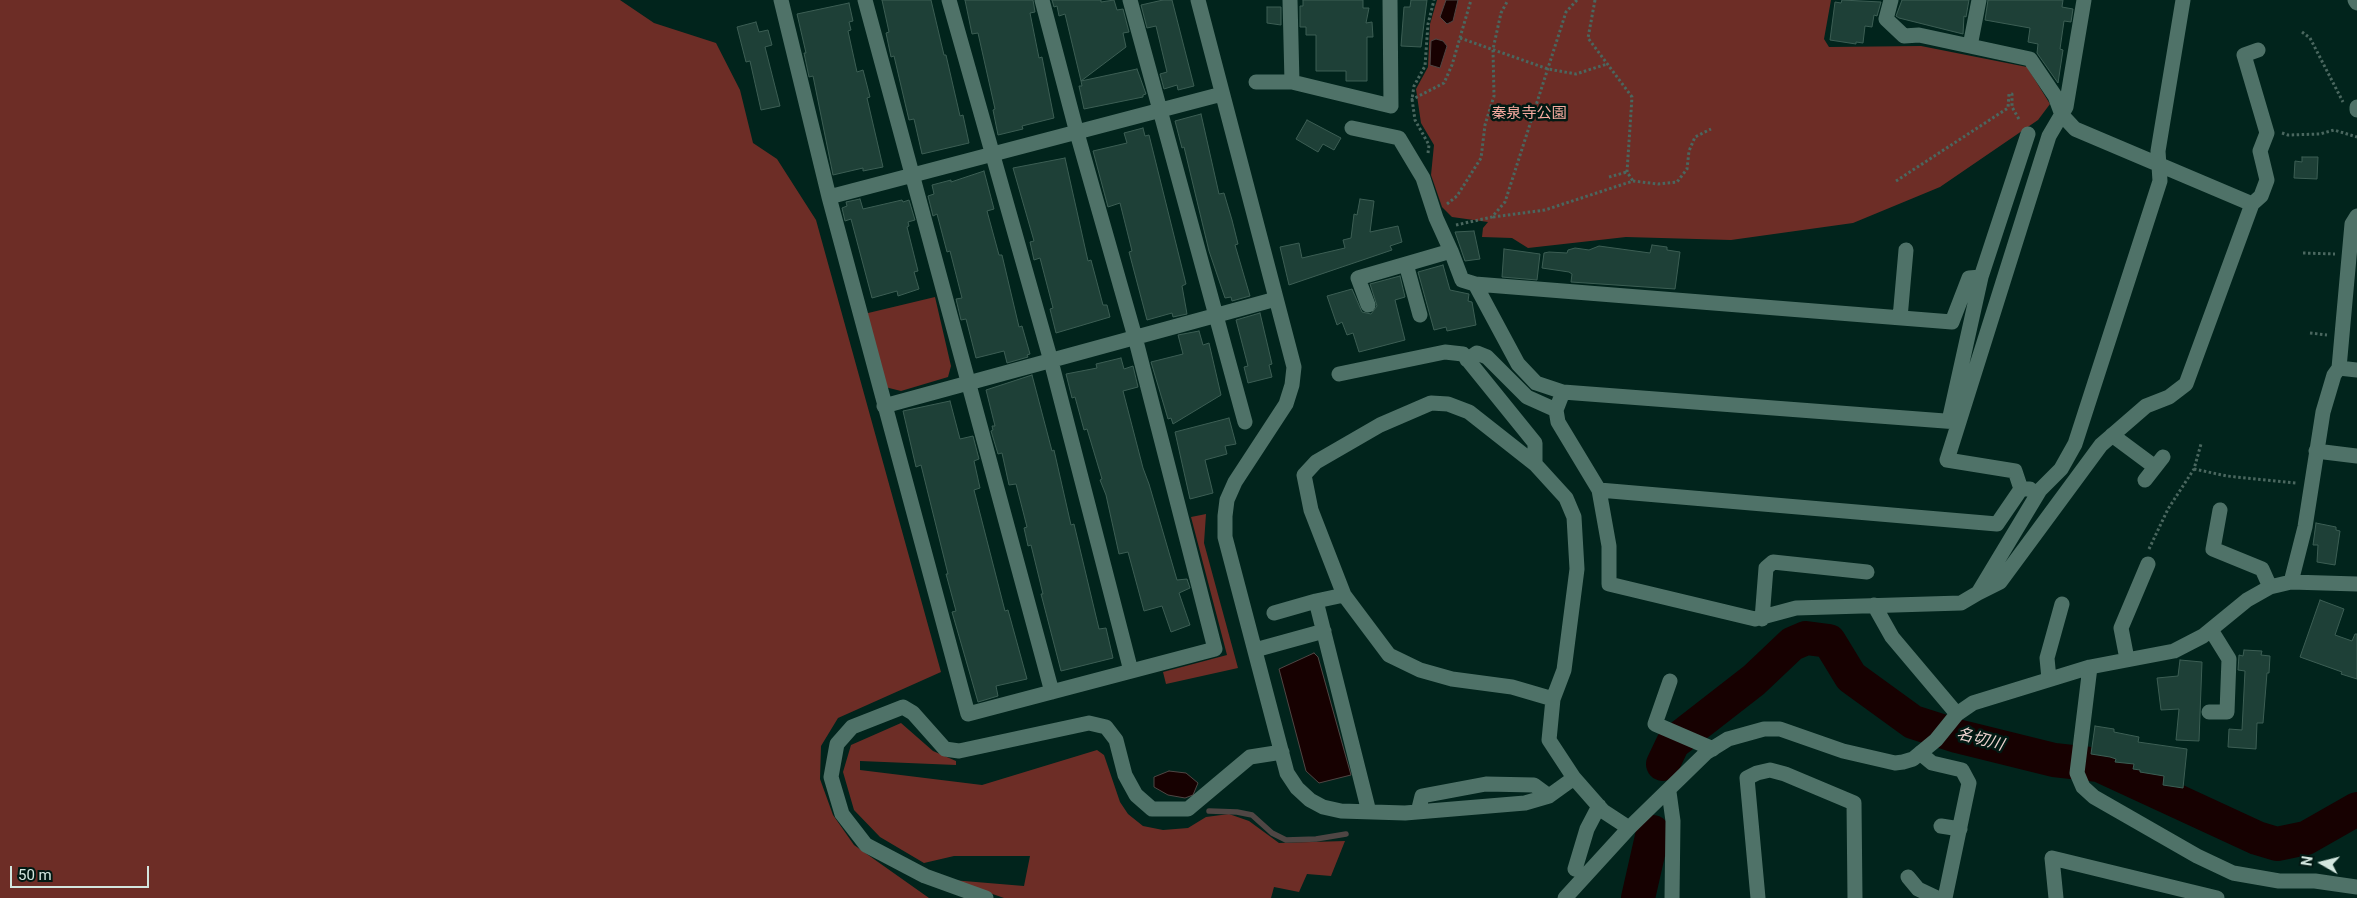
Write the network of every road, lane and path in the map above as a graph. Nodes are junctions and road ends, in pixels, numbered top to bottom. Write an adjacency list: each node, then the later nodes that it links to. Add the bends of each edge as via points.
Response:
1 (781, 0): 46 (street)
2 (865, 0): 42 (street)
3 (949, 0): 39 (street)
4 (1042, 0): 35 (street)
5 (1130, 0): 31 (street)
6 (1198, 0): 27 (street)
7 (1290, 0): 26 (street)
8 (1390, 0): 29 (street)
9 (1434, 0): 28 (path, via 1428,24 1425,66 1414,86)
10 (1471, 0): 19 (path)
11 (1508, 0): 21 (path, via 1501,13)
12 (1576, 0): 24 (path, via 1566,12)
13 (1594, 0): 23 (path, via 1588,38)
14 (1891, 0): 20 (street, via 1886,19 1904,36 1919,35)
15 (1979, 0): 20 (street)
16 (2084, 0): 32 (street, via 2068,98)
17 (2183, 0): 40 (street, via 2158,151)
18 (2302, 32): 30 (path, via 2310,38 2346,106)
19 (1460, 38): 21 (path); 28 (path, via 1444,83)
20 (1970, 46): 32 (street, via 2030,59 2055,96)
21 (1493, 49): 24 (path); 48 (path, via 1494,96 1485,125 1481,158 1457,196)
22 (2258, 50): 36 (street, via 2244,55)
23 (1607, 64): 24 (path, via 1576,74); 41 (path, via 1632,97)
24 (1548, 69): 50 (path, via 1505,202)
25 (1256, 82): 26 (street)
26 (1292, 82): 29 (street)
27 (1222, 94): 31 (street); 59 (street)
28 (1412, 99): 29 (path)
29 (1391, 106)
30 (2357, 108)
31 (1161, 110): 35 (street); 62 (street)
32 (2062, 115): 40 (street, via 2075,129); 75 (street, via 2049,136)
33 (1352, 128): 51 (street, via 1399,138 1422,178)
34 (1711, 129): 45 (path, via 1695,137 1687,169 1677,182)
35 (1077, 133): 39 (street); 64 (street)
36 (2267, 133): 38 (path, via 2320,134 2334,130); 47 (street, via 2260,150 2268,180 2261,196)
37 (2028, 134): 44 (path, via 2012,107 2012,94 2009,94 2008,108); 57 (street)
38 (2357, 137)
39 (994, 155): 42 (street); 66 (street)
40 (2160, 166): 47 (street); 86 (street, via 2160,181 2075,444 2061,469)
41 (1627, 172): 43 (path); 45 (path)
42 (913, 176): 46 (street); 70 (street)
43 (1609, 177)
44 (1896, 180)
45 (1633, 181): 50 (path, via 1545,210)
46 (829, 197): 72 (street)
47 (2252, 204): 76 (street, via 2186,384 2169,397 2146,406)
48 (1445, 206)
49 (2357, 216): 55 (street, via 2352,224)
50 (1492, 217): 51 (path)
51 (1441, 230): 53 (street)
52 (1906, 250): 63 (street)
53 (1450, 251): 56 (street); 58 (street, via 1462,280)
54 (2303, 253): 55 (path)
55 (2349, 254): 67 (street)
56 (1406, 264): 60 (street, via 1358,278); 61 (street)
57 (1981, 277): 63 (street, via 1968,278 1952,322); 75 (street)
58 (1475, 284): 63 (street); 71 (street, via 1518,364 1536,383)
59 (1276, 299): 62 (street); 102 (street, via 1294,367 1292,385 1286,404 1235,482 1225,516 1225,538)
60 (1368, 305)
61 (1420, 315)
62 (1216, 316): 64 (street); 74 (street)
63 (1900, 318)
64 (1135, 338): 66 (street); 105 (street, via 1215,649)
65 (1467, 360): 69 (street, via 1463,354 1446,352); 73 (street, via 1477,353 1487,357 1527,397); 80 (street, via 1534,442)
66 (1051, 361): 70 (street); 105 (street)
67 (2339, 368): 68 (street); 78 (street, via 2323,412)
68 (2357, 370)
69 (1338, 374)
70 (970, 382): 72 (street); 108 (street)
71 (1563, 392): 73 (street); 75 (street)
72 (884, 406): 108 (street, via 968,714)
73 (1556, 410): 85 (street, via 1558,422)
74 (1245, 422)
75 (1953, 422): 84 (street, via 1947,460 2015,472)
76 (2112, 435): 82 (street, via 2159,462); 93 (street, via 2101,445 2000,582)
77 (2201, 444): 81 (path)
78 (2316, 450): 79 (street); 83 (street)
79 (2357, 456)
80 (1535, 464): 94 (street, via 1469,412 1448,404 1431,403 1380,425 1316,462 1304,475 1311,510); 109 (street, via 1566,498 1574,518 1577,539 1577,569 1564,670)
81 (2194, 469): 83 (path, via 2227,476); 88 (path, via 2155,535 2144,560)
82 (2145, 480)
83 (2311, 484): 90 (street, via 2305,527)
84 (2021, 488): 85 (street, via 1997,524); 86 (street)
85 (1599, 490): 99 (street, via 1609,546 1609,584)
86 (2040, 490): 93 (street)
87 (2220, 510): 92 (street, via 2213,549 2262,569)
88 (2148, 564): 103 (street, via 2121,628)
89 (1867, 572): 99 (street, via 1773,562 1766,568)
90 (2291, 582): 91 (street); 92 (street)
91 (2357, 584)
92 (2270, 587): 100 (street, via 2247,600)
93 (1978, 593): 97 (street, via 1968,600 1952,604)
94 (1344, 595): 95 (street); 109 (street, via 1389,655 1420,670 1452,679 1512,686)
95 (1316, 601): 98 (street); 101 (street)
96 (2062, 604): 106 (street, via 2047,658)
97 (1874, 606): 99 (street, via 1796,608); 111 (street, via 1892,637)
98 (1274, 614)
99 (1762, 619)
100 (2211, 630): 103 (street, via 2174,651); 110 (street, via 2230,659 2227,712)
101 (1324, 631): 102 (street); 119 (street)
102 (1255, 650): 113 (street)
103 (2127, 660): 104 (street)
104 (2090, 667): 106 (street); 126 (street, via 2077,774 2083,787 2094,797 2197,856 2233,872 2279,881 2315,881)
105 (1131, 671): 108 (street)
106 (2049, 678): 111 (street, via 1973,702)
107 (1670, 681): 112 (street, via 1655,724)
108 (1052, 692)
109 (1553, 698): 115 (street, via 1549,740)
110 (2209, 712)
111 (1957, 714): 114 (street, via 1936,740)
112 (1713, 749): 114 (street, via 1728,738 1764,729 1780,730 1843,751 1895,762 1913,759); 116 (street)
113 (1282, 752): 119 (street, via 1287,773 1310,800 1341,811); 128 (street, via 1250,757 1188,809 1152,809 1136,795 1125,775 1116,740 1106,727 1089,723 959,751 945,749 903,706 852,727 837,744 831,777 842,814 866,845 924,876)
114 (1920, 753): 123 (street, via 1932,764 1962,770 1968,778 1970,783)
115 (1574, 778): 117 (street); 118 (street)
116 (1669, 792): 122 (street); 130 (street, via 1673,821)
117 (1549, 796): 120 (street, via 1525,803); 120 (street, via 1534,785 1486,784 1422,796)
118 (1599, 806): 122 (street); 124 (street, via 1587,829)
119 (1369, 812): 120 (street)
120 (1418, 812)
121 (1941, 826): 123 (street)
122 (1629, 828): 129 (street)
123 (1960, 829): 134 (street)
124 (1576, 869)
125 (1908, 877): 133 (street, via 1918,889)
126 (2357, 887)
127 (2171, 892): 135 (street, via 2052,858); 136 (street)
128 (986, 898)
129 (1565, 898)
130 (1672, 898)
131 (1758, 898): 132 (street, via 1747,778 1770,770 1854,803)
132 (1855, 898)
133 (1937, 898)
134 (1945, 898)
135 (2056, 898)
136 (2217, 898)

